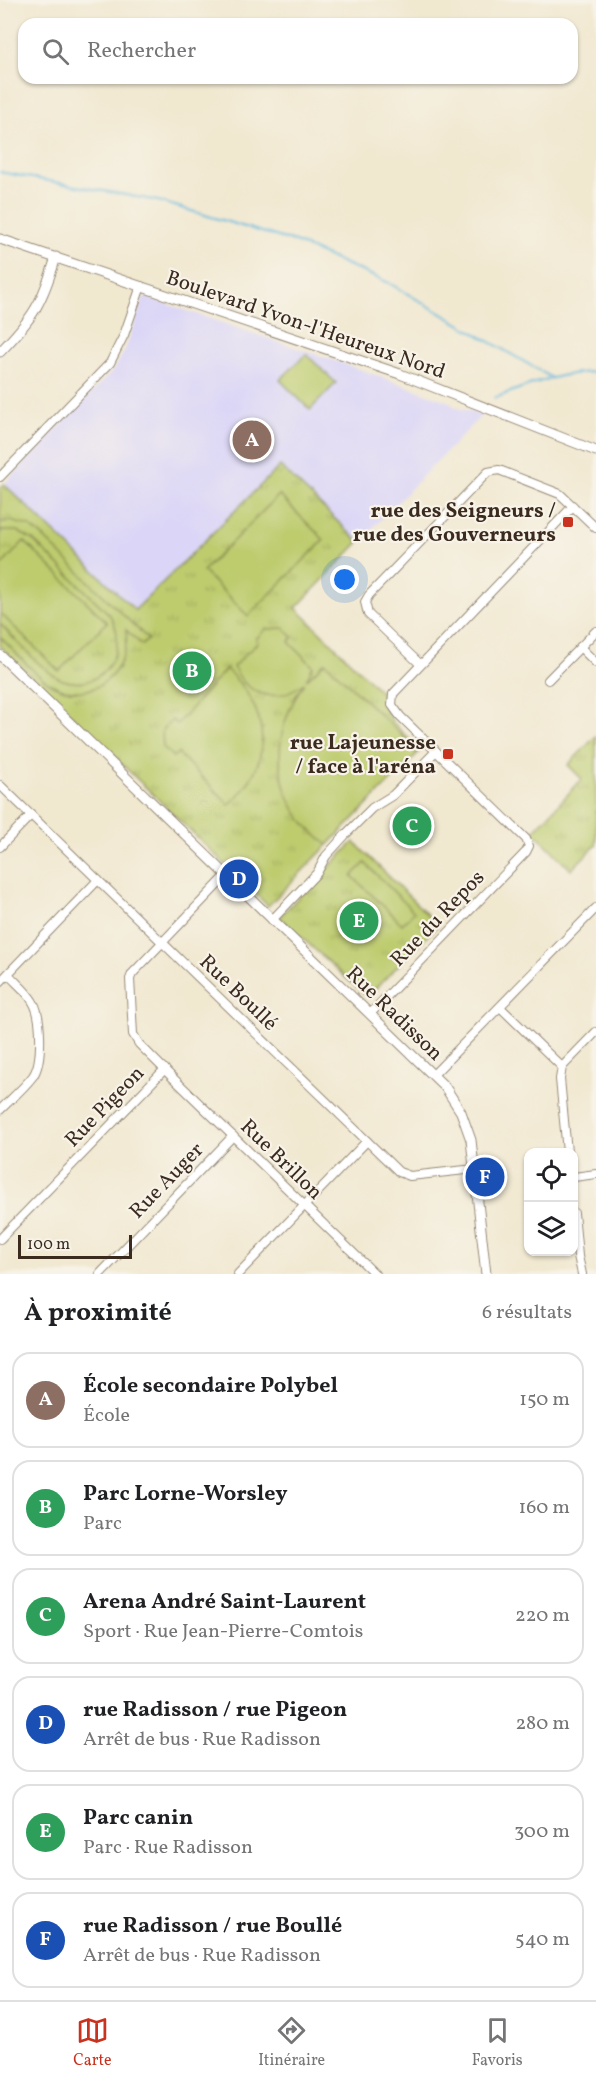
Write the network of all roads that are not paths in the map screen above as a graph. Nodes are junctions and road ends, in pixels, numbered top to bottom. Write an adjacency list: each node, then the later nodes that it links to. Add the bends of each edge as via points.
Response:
1 (0, 239): 2 (street, Boulevard Yvon-l'Heureux Nord)
2 (56, 257): 3 (street, Boulevard Yvon-l'Heureux Nord); 4 (street, via 34,314)
3 (141, 286): 5 (street, Boulevard Yvon-l'Heureux Nord, via 400,374); 6 (street, via 110,363)
4 (0, 352)
5 (596, 451)
6 (0, 477)
7 (573, 506): 8 (street); 13 (street); 13 (street, via 554,492 492,470 377,587 366,600 366,612)
8 (596, 528)
9 (596, 631): 10 (street)
10 (580, 647): 12 (street); 14 (street)
11 (0, 655): 19 (street, Rue Radisson)
12 (596, 663)
13 (420, 664): 15 (street, via 396,690 393,707)
14 (548, 680)
15 (436, 751): 22 (street, via 393,795 372,808 347,833); 27 (street, Rue du Repos, via 529,846)
16 (0, 785): 17 (street, Rue Boullé)
17 (31, 815): 18 (street); 20 (street, Rue Boullé)
18 (0, 846)
19 (226, 876): 22 (street, Rue Radisson); 23 (street, Rue Pigeon)
20 (98, 880): 23 (street, Rue Boullé); 24 (street)
21 (596, 908): 26 (street)
22 (272, 920): 27 (street, Rue Radisson)
23 (162, 942): 30 (street, Rue Pigeon, via 134,971 130,984 133,1034); 34 (street, Rue Boullé)
24 (8, 974): 25 (street); 32 (street, via 35,1004 39,1058 33,1076)
25 (0, 982)
26 (500, 1007): 29 (street); 31 (street)
27 (370, 1014): 31 (street, Rue Radisson)
28 (596, 1032): 29 (street)
29 (562, 1068): 35 (street)
30 (165, 1070): 33 (street, Rue Brillon); 40 (street, Rue Pigeon)
31 (434, 1074): 36 (street, Rue Radisson, via 464,1119)
32 (0, 1110)
33 (233, 1136): 39 (street, Rue Brillon); 43 (street, Rue Auger)
34 (367, 1141): 36 (street, Rue Boullé, via 404,1174); 39 (street)
35 (567, 1148)
36 (475, 1169): 45 (street, Rue Radisson)
37 (596, 1174): 38 (street)
38 (578, 1176)
39 (304, 1206): 42 (street); 44 (street, Rue Brillon)
40 (0, 1239)
41 (578, 1256): 46 (street)
42 (243, 1272)
43 (100, 1274)
44 (375, 1274)
45 (486, 1274)
46 (582, 1274)

